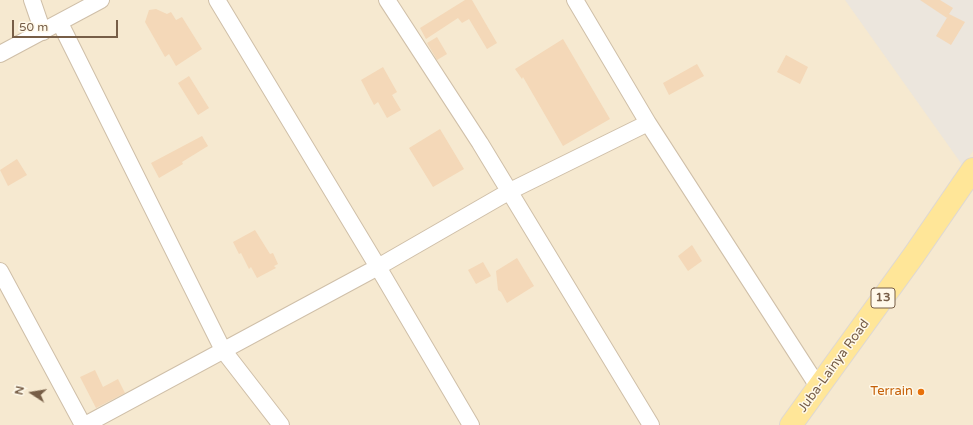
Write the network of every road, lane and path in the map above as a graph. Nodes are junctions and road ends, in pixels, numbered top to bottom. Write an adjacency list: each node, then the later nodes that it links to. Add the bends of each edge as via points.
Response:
1 (32, 0): 7 (street)
2 (101, 0): 6 (street)
3 (217, 0): 12 (street)
4 (387, 0): 11 (street)
5 (575, 0): 9 (street)
6 (60, 23): 7 (street); 14 (street)
7 (43, 32): 8 (street)
8 (0, 54)
9 (648, 123): 11 (street); 15 (street)
10 (973, 169): 15 (main road, Juba-Lainya Road / 13)
11 (510, 191): 12 (street); 19 (street)
12 (378, 267): 14 (street); 18 (street)
13 (0, 271): 16 (street)
14 (223, 350): 16 (street); 17 (street)
15 (819, 388): 20 (main road, Juba-Lainya Road / 13)
16 (84, 425)
17 (281, 425)
18 (471, 425)
19 (651, 425)
20 (791, 425)

